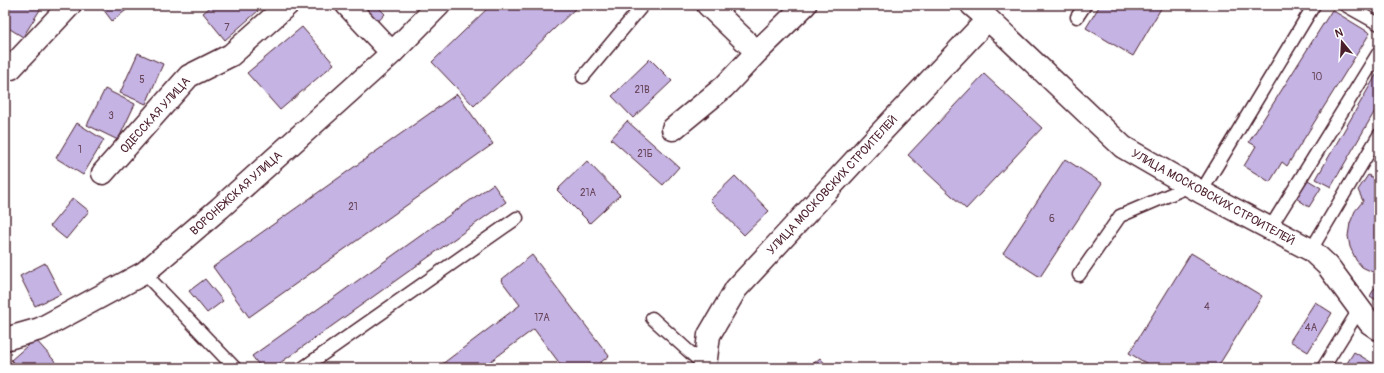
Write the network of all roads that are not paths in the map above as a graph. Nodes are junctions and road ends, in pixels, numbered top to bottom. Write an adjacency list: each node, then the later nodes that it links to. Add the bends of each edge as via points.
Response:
1 (70, 5): 17 (street)
2 (287, 5): 21 (street, ОДЕССКАЯ УЛИЦА, via 231,55 189,76)
3 (347, 5): 16 (street)
4 (439, 5): 16 (street, ВОРОНЕЖСКАЯ УЛИЦА)
5 (643, 5): 18 (lane)
6 (708, 5): 14 (street)
7 (805, 5): 14 (street)
8 (1085, 5): 12 (lane)
9 (1314, 5): 22 (lane)
10 (1345, 5): 13 (lane)
11 (980, 12): 22 (street, УЛИЦА МОСКОВСКИХ СТРОИТЕЛЕЙ, via 1123,147); 32 (street, УЛИЦА МОСКОВСКИХ СТРОИТЕЛЕЙ, via 873,141 736,289 709,335)
12 (1078, 17)
13 (1379, 24)
14 (758, 52): 19 (street, via 724,87)
15 (1379, 52): 24 (lane)
16 (392, 53): 26 (street, ВОРОНЕЖСКАЯ УЛИЦА)
17 (11, 68)
18 (583, 77)
19 (673, 129)
20 (1379, 136): 25 (lane)
21 (103, 173)
22 (1196, 189): 24 (street, УЛИЦА МОСКОВСКИХ СТРОИТЕЛЕЙ); 27 (lane, via 1120,216)
23 (517, 218): 34 (lane)
24 (1270, 228): 25 (street, УЛИЦА МОСКОВСКИХ СТРОИТЕЛЕЙ)
25 (1311, 250): 28 (street, УЛИЦА МОСКОВСКИХ СТРОИТЕЛЕЙ, via 1328,266)
26 (144, 273): 31 (street, ВОРОНЕЖСКАЯ УЛИЦА, via 40,329); 33 (lane)
27 (1079, 275)
28 (1359, 310): 30 (street, УЛИЦА МОСКОВСКИХ СТРОИТЕЛЕЙ, via 1370,324); 35 (lane)
29 (652, 318): 32 (lane)
30 (1379, 329)
31 (5, 339)
32 (705, 367)
33 (235, 368)
34 (302, 368)
35 (1323, 368)

